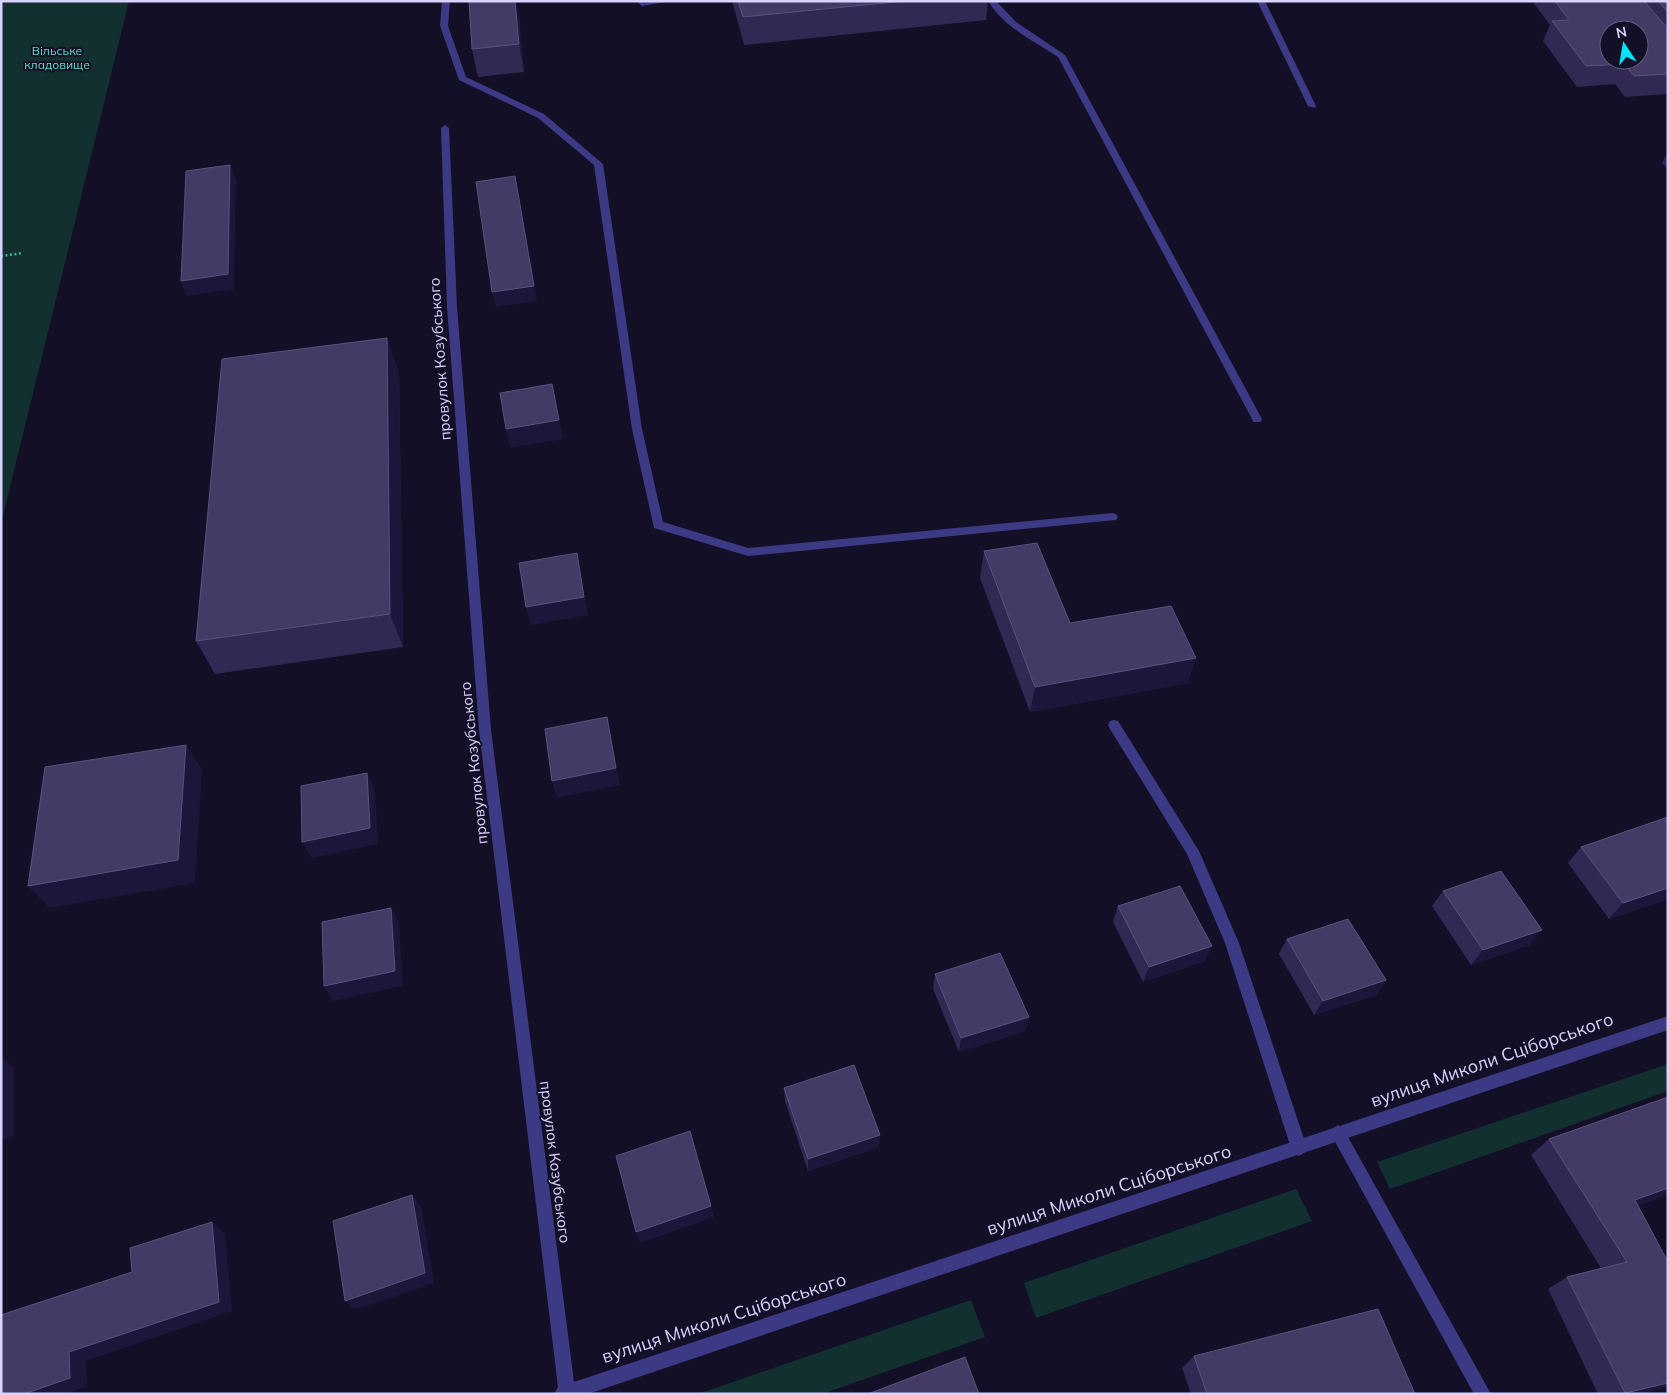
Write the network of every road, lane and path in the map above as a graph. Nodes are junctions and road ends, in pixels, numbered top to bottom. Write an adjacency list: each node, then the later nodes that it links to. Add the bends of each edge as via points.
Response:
1 (446, 1): 11 (street, via 444,26 462,78 541,116 598,164 637,429 658,525 748,552)
2 (640, 1): 3 (street, via 642,4)
3 (667, 1)
4 (992, 1): 10 (street, via 1023,31 1061,55)
5 (1261, 1): 6 (street)
6 (1312, 106)
7 (445, 128): 16 (street, провулок Козубського, via 452,308 484,730)
8 (22, 253): 9 (path)
9 (1, 256)
10 (1257, 419)
11 (1112, 517)
12 (1114, 725): 15 (street, via 1192,851 1229,935)
13 (1668, 1023): 14 (street, вулиця Миколи Сціборського)
14 (1338, 1133): 15 (street, вулиця Миколи Сціборського); 17 (street)
15 (1298, 1148): 16 (street, вулиця Миколи Сціборського)
16 (564, 1393)
17 (1483, 1394)

